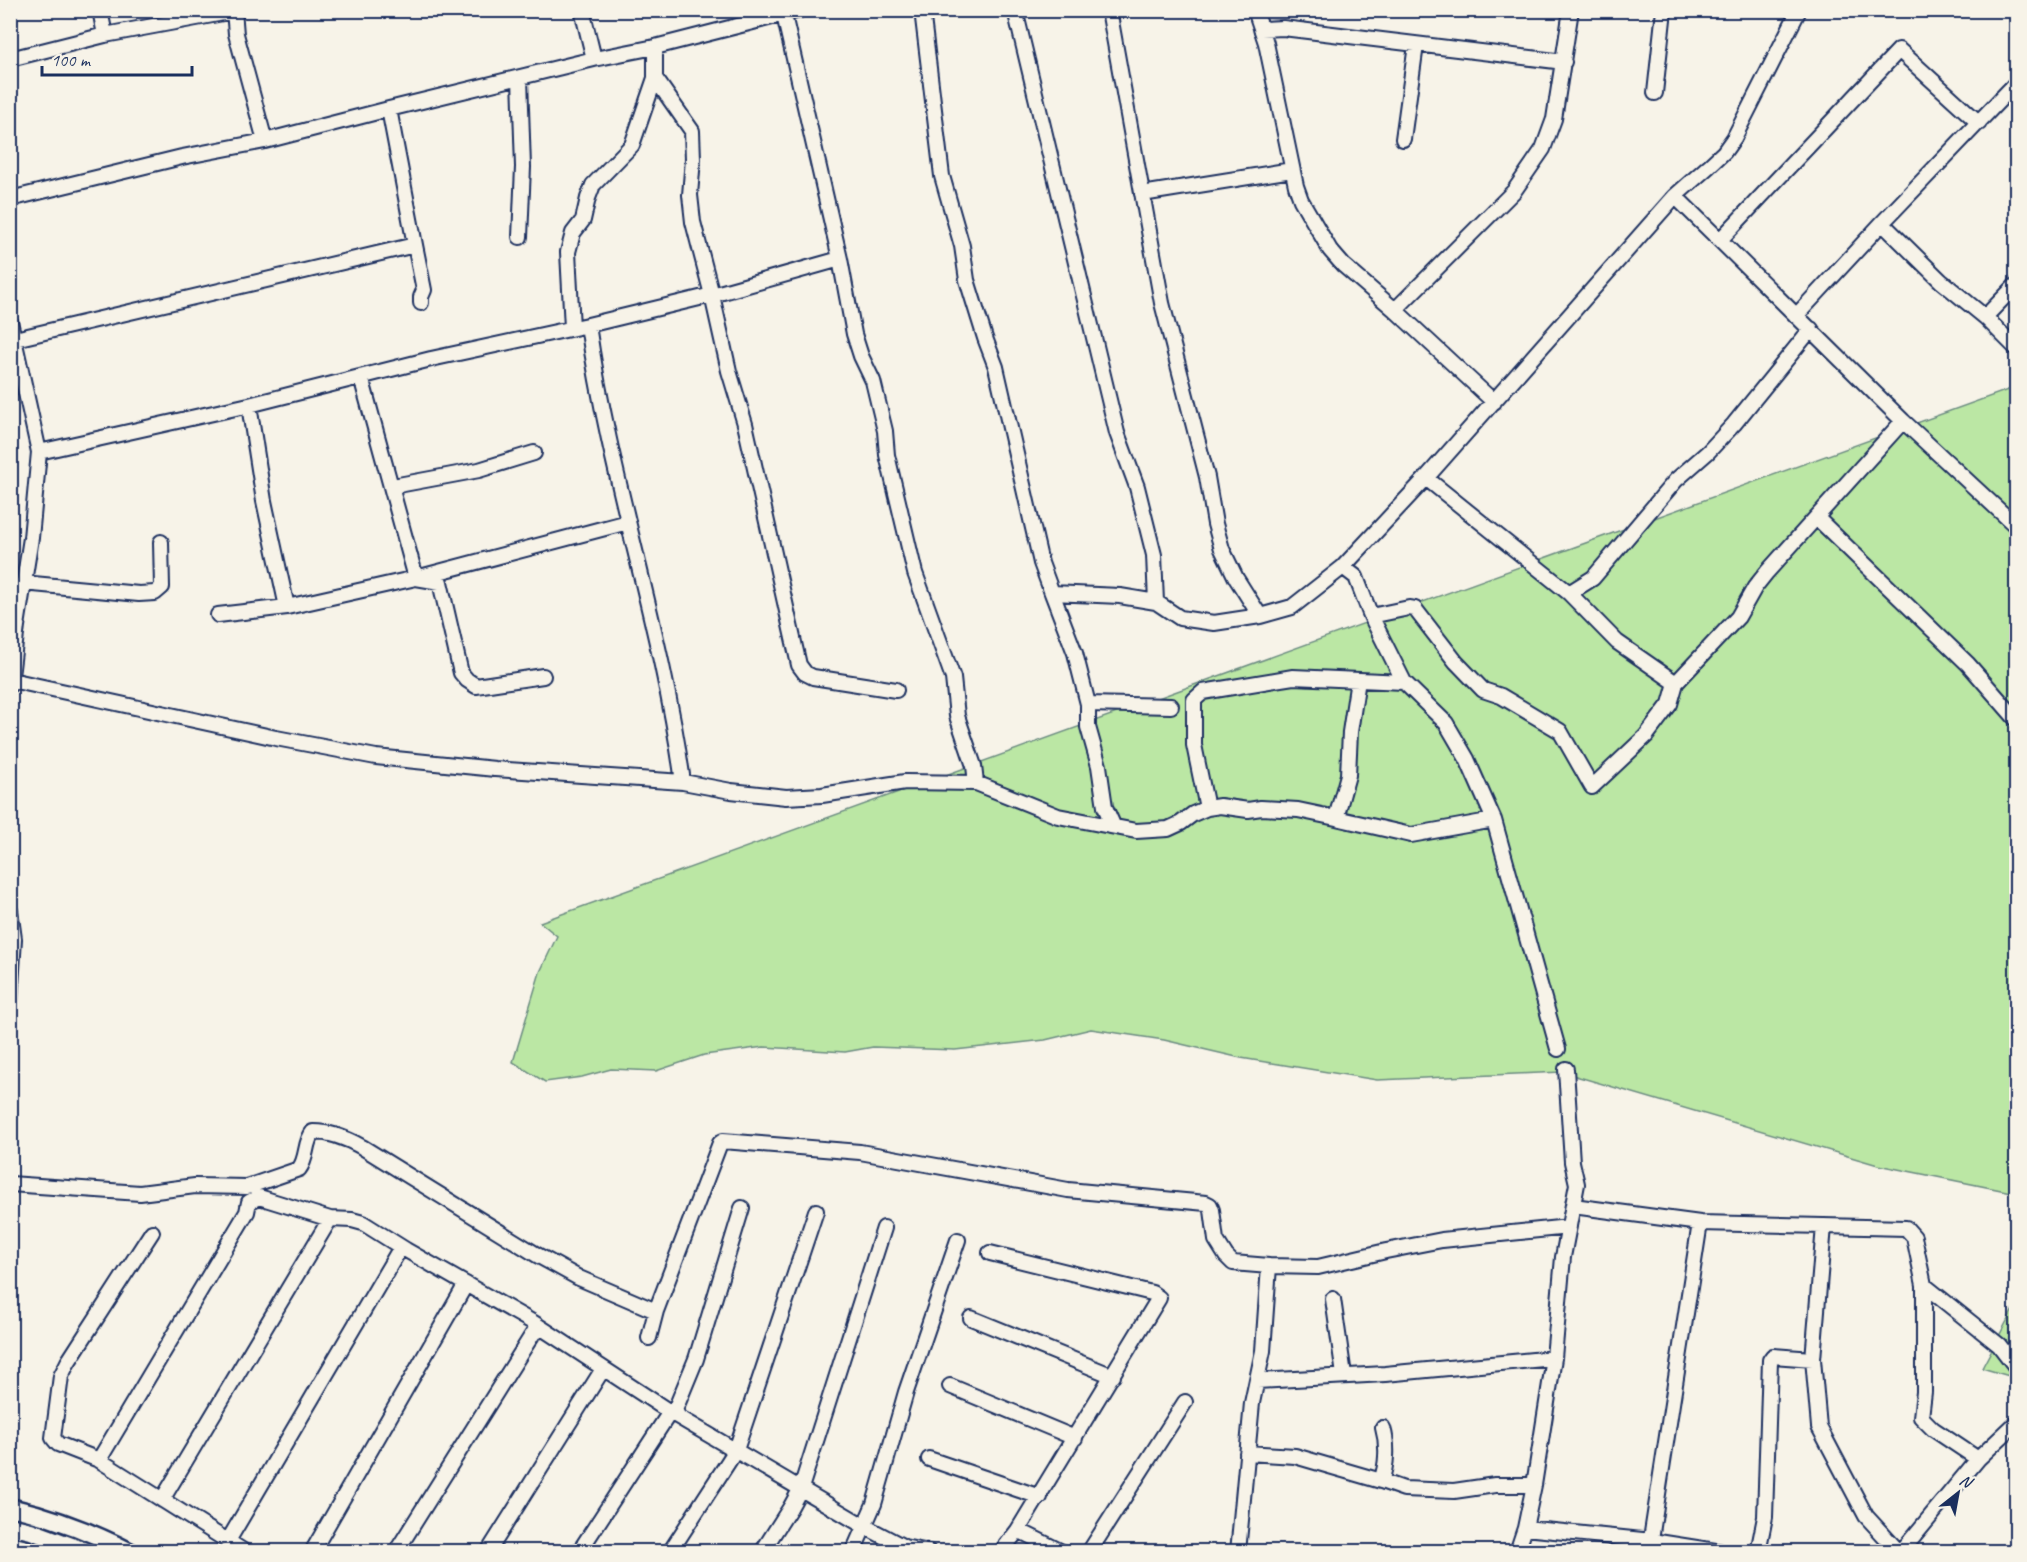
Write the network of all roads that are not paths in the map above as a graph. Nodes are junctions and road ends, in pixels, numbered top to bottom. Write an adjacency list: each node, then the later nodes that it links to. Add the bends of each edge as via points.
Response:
1 (100, 10): 14 (street)
2 (582, 10): 18 (street)
3 (800, 10): 12 (street)
4 (922, 10): 64 (street, via 942,176 962,246 967,280 996,367 1041,563)
5 (1015, 10): 66 (street, via 1114,422 1137,487 1154,555)
6 (1109, 10): 29 (street)
7 (1255, 10): 13 (street)
8 (1571, 10): 19 (street)
9 (1664, 10): 23 (street)
10 (1799, 10): 30 (street, via 1734,138)
11 (234, 11): 14 (street); 27 (street, via 236,34)
12 (784, 15): 16 (street); 36 (street)
13 (1261, 28): 15 (street); 28 (street)
14 (105, 35): 17 (street)
15 (1416, 45): 19 (street); 26 (street)
16 (655, 47): 18 (street); 21 (street)
17 (10, 59)
18 (594, 59): 20 (street)
19 (1564, 62): 40 (street, via 1554,119 1543,149 1514,191)
20 (520, 78): 24 (street); 33 (street)
21 (655, 78): 38 (street, via 692,131 691,209); 45 (street, via 632,145 593,185 583,220 573,232 568,252)
22 (2016, 83): 25 (street)
23 (1655, 93)
24 (389, 109): 27 (street); 35 (street)
25 (1979, 123): 32 (street); 34 (street, via 1899,50)
26 (1403, 139)
27 (265, 141): 31 (street)
28 (1292, 170): 29 (street); 40 (street, via 1301,200 1330,250)
29 (1142, 194): 69 (street, via 1162,303 1222,549)
30 (1675, 196): 34 (street); 50 (street)
31 (10, 199)
32 (1882, 223): 41 (street); 42 (street)
33 (520, 237)
34 (1720, 240): 41 (street)
35 (415, 245): 39 (street, via 424,290); 47 (street)
36 (840, 259): 38 (street); 82 (street, via 854,334 873,381 885,431 887,455 915,573 953,678 957,716)
37 (2016, 285): 42 (street)
38 (712, 295): 44 (street); 77 (street, via 799,666 813,676)
39 (421, 303)
40 (1395, 310): 50 (street)
41 (1796, 316): 46 (street)
42 (1985, 317): 48 (street)
43 (10, 321): 47 (street)
44 (588, 325): 45 (street); 58 (street)
45 (572, 328): 49 (street)
46 (1811, 329): 52 (street); 65 (street, via 1734,424 1676,480 1593,578)
47 (15, 339): 53 (street)
48 (2016, 348)
49 (361, 377): 51 (street); 56 (street)
50 (1494, 402): 55 (street)
51 (249, 405): 53 (street); 67 (street, via 264,501)
52 (1903, 421): 57 (street); 59 (street)
53 (39, 452): 63 (street)
54 (534, 453): 56 (street, via 479,470)
55 (1426, 478): 61 (street); 65 (street)
56 (393, 486): 62 (street)
57 (1817, 518): 75 (street, via 1755,587 1738,617); 80 (street, via 1968,664)
58 (628, 522): 62 (street); 81 (street, via 675,727)
59 (2016, 526)
60 (161, 542): 63 (street, via 162,587 154,593 118,593)
61 (1343, 567): 69 (street, via 1292,607); 70 (street, via 1356,577)
62 (416, 578): 67 (street); 71 (street, via 440,582 461,673 467,680 476,686)
63 (23, 582): 72 (street)
64 (1052, 593): 66 (street); 78 (street, via 1075,653)
65 (1569, 593): 75 (street, via 1617,642)
66 (1156, 602): 69 (street, via 1180,618 1214,623)
67 (287, 607): 68 (street)
68 (218, 615)
69 (1260, 616)
70 (1371, 616): 74 (street); 75 (street, via 1415,609 1483,690 1501,696 1560,731 1592,786 1646,736 1670,704)
71 (543, 676)
72 (11, 680): 76 (street); 81 (street, via 376,757)
73 (1358, 680): 74 (street); 83 (street, via 1293,677 1198,696 1194,700 1194,745); 84 (street, via 1348,775)
74 (1404, 682): 85 (street, via 1452,732)
75 (1676, 682)
76 (10, 685)
77 (896, 690)
78 (1088, 704): 79 (street); 86 (street, via 1088,728 1105,807)
79 (1171, 706)
80 (2016, 719)
81 (683, 782): 82 (street, via 786,797 905,782)
82 (976, 783): 86 (street, via 1058,816)
83 (1207, 808): 84 (street, via 1298,810); 86 (street, via 1168,829 1136,831)
84 (1336, 818): 85 (street, via 1411,835)
85 (1494, 820): 89 (street)
86 (1113, 825)
87 (10, 910): 88 (street, via 14,939)
88 (10, 1002)
89 (1558, 1049)
90 (1566, 1069): 92 (street, via 1577,1184)
91 (10, 1184): 108 (street, via 133,1193 195,1186 247,1187 299,1169 304,1163 308,1139 313,1132 320,1132 362,1147 579,1278)
92 (1573, 1206): 96 (street); 98 (street)
93 (742, 1208): 121 (street, via 696,1359)
94 (816, 1211): 125 (street)
95 (330, 1220): 102 (street, via 363,1223); 129 (street, via 259,1197 249,1202 247,1212); 134 (street)
96 (1700, 1223): 97 (street); 141 (street)
97 (1824, 1226): 106 (street, via 1906,1228 1914,1237); 113 (street)
98 (1569, 1227): 104 (street, via 1442,1240 1318,1267); 112 (street)
99 (884, 1228): 132 (street)
100 (152, 1232): 129 (street, via 61,1376 53,1438 58,1444)
101 (958, 1240): 137 (street)
102 (401, 1247): 105 (street); 140 (street)
103 (990, 1253): 117 (street, via 1159,1298)
104 (1269, 1266): 108 (street, via 1233,1263 1226,1256 1216,1240 1212,1210 1206,1203 1068,1190 860,1152 723,1141); 118 (street)
105 (466, 1284): 110 (street); 145 (street)
106 (1924, 1285): 114 (street, via 1999,1345); 128 (street, via 1921,1417)
107 (1333, 1299): 116 (street)
108 (656, 1311): 111 (street)
109 (971, 1318): 117 (street)
110 (543, 1329): 115 (street); 146 (street, via 534,1332)
111 (649, 1338)
112 (1554, 1358): 116 (street); 131 (street)
113 (1813, 1359): 159 (street, via 1773,1356 1770,1360 1765,1517); 160 (street, via 1819,1427 1866,1516)
114 (2016, 1367)
115 (603, 1369): 121 (street); 147 (street)
116 (1344, 1375): 118 (street)
117 (1113, 1376): 124 (street)
118 (1257, 1382): 126 (street)
119 (950, 1386): 124 (street)
120 (1185, 1402): 155 (street)
121 (674, 1414): 125 (street); 148 (street)
122 (2016, 1423): 128 (street)
123 (1383, 1428): 130 (street, via 1386,1461)
124 (1075, 1438): 133 (street)
125 (736, 1450): 132 (street); 149 (street)
126 (1247, 1453): 130 (street, via 1295,1456); 156 (street)
127 (929, 1459): 133 (street)
128 (1978, 1459): 160 (street)
129 (99, 1460): 134 (street)
130 (1381, 1481): 131 (street, via 1404,1488 1454,1491)
131 (1534, 1485): 138 (street)
132 (801, 1488): 137 (street); 150 (street)
133 (1040, 1497): 139 (street)
134 (162, 1500): 140 (street)
135 (10, 1507): 143 (main road, via 44,1515)
136 (10, 1526): 142 (main road)
137 (864, 1527): 151 (street); 152 (street, via 904,1547)
138 (1525, 1528): 141 (street); 157 (street)
139 (1018, 1530): 153 (street); 154 (street)
140 (228, 1541): 144 (street)
141 (1651, 1546): 158 (street)
142 (88, 1551)
143 (131, 1551)
144 (245, 1551)
145 (312, 1551)
146 (396, 1551)
147 (488, 1551)
148 (579, 1551)
149 (670, 1551)
150 (762, 1551)
151 (853, 1551)
152 (927, 1551)
153 (1001, 1551)
154 (1062, 1551)
155 (1089, 1551)
156 (1238, 1551)
157 (1517, 1551)
158 (1722, 1551)
159 (1758, 1551)
160 (1900, 1551)

